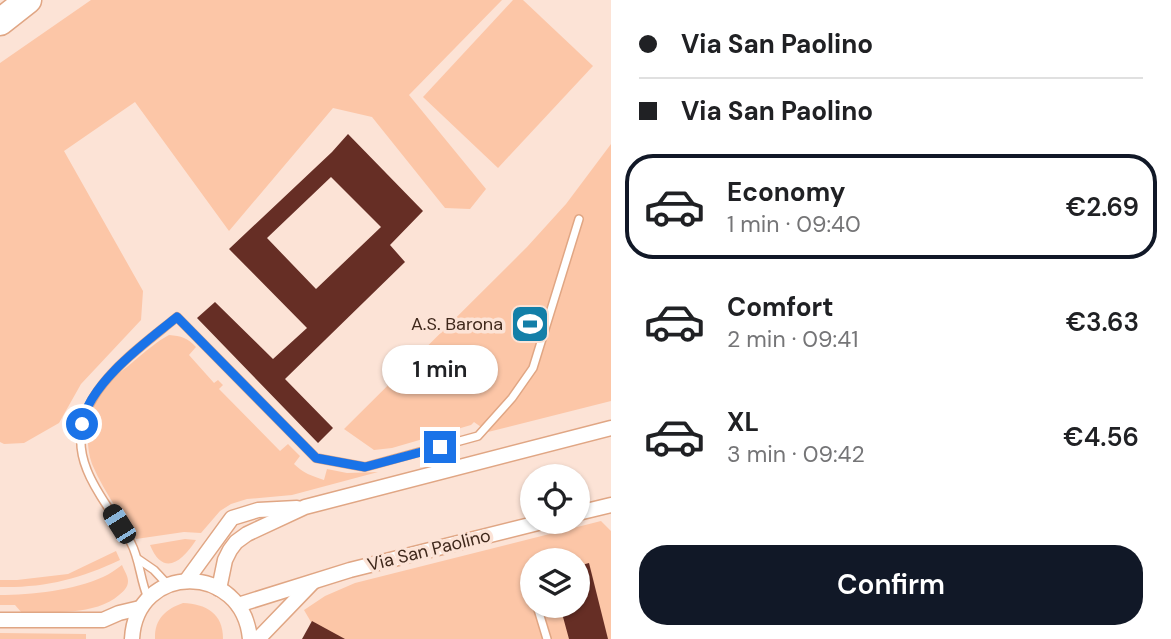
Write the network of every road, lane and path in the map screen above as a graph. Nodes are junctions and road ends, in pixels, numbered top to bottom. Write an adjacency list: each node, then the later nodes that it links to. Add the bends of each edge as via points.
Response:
1 (13, 0): 3 (street)
2 (28, 0): 4 (highway)
3 (0, 14)
4 (0, 22)
5 (579, 219): 11 (lane, via 533,368 512,398 478,436 365,467 316,458 177,317 102,383 84,414 80,436 85,467)
6 (611, 428): 8 (street)
7 (611, 506): 9 (street)
8 (305, 507): 13 (street, via 258,510 232,518); 15 (street, via 236,542 225,560)
9 (590, 510)
10 (520, 527): 12 (street, Via San Paolino)
11 (138, 559): 14 (lane); 16 (lane)
12 (316, 580): 17 (street, Via San Paolino); 22 (street, Via San Paolino)
13 (186, 581): 14 (street); 15 (street)
14 (168, 585): 16 (street)
15 (219, 589): 17 (street)
16 (144, 604): 19 (street, via 103,620); 20 (street, via 134,622)
17 (238, 605): 21 (street)
18 (541, 618): 23 (lane)
19 (0, 620)
20 (132, 639)
21 (250, 639)
22 (258, 639)
23 (547, 639)

